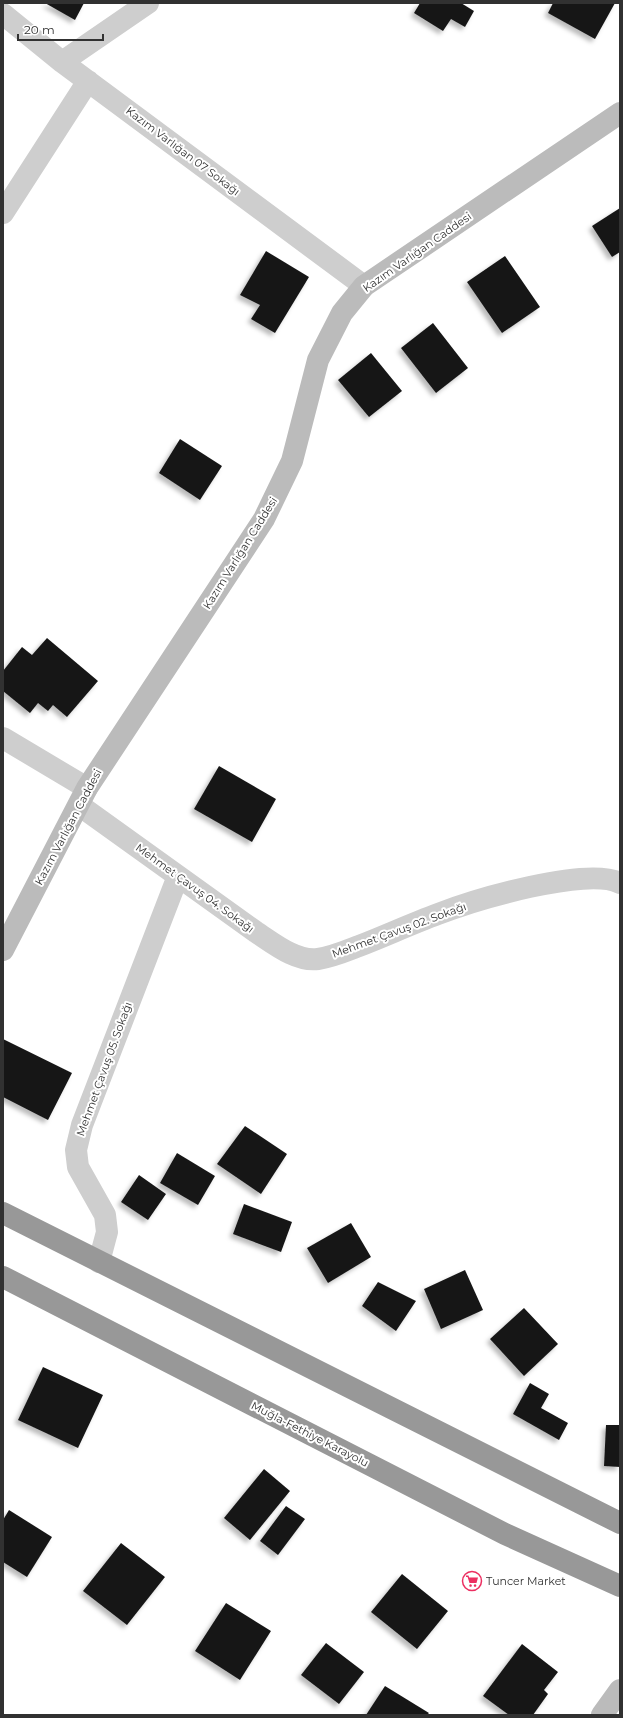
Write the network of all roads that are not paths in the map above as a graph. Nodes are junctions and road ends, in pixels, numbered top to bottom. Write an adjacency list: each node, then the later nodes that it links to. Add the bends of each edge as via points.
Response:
1 (148, 3): 3 (street)
2 (3, 14): 3 (street, Kazım Varlığan 07 Sokağı)
3 (62, 62): 4 (street, Kazım Varlığan 07 Sokağı)
4 (88, 81): 6 (street); 7 (street, Kazım Varlığan 07 Sokağı)
5 (620, 113): 7 (street, Kazım Varlığan Caddesi)
6 (3, 213)
7 (364, 286): 9 (street, Kazım Varlığan Caddesi, via 342,313 318,360 292,461 264,519)
8 (3, 738): 9 (street, Mehmet Çavuş 04. Sokağı)
9 (83, 796): 10 (street, Mehmet Çavuş 04. Sokağı); 12 (street, Kazım Varlığan Caddesi)
10 (178, 876): 13 (street, Mehmet Çavuş 04. Sokağı, via 280,947 301,957); 15 (street, Mehmet Çavuş 05. Sokağı, via 82,1125 76,1150 78,1167 92,1196 105,1215 107,1232)
11 (620, 883): 13 (street, Mehmet Çavuş 02. Sokağı, via 612,879 584,878 495,896)
12 (3, 950)
13 (318, 959)
14 (3, 1214): 15 (highway)
15 (99, 1262): 17 (highway)
16 (3, 1277): 18 (highway, Muğla-Fethiye Karayolu, via 505,1534)
17 (620, 1523)
18 (620, 1586)
19 (620, 1690): 20 (street)
20 (602, 1715)

